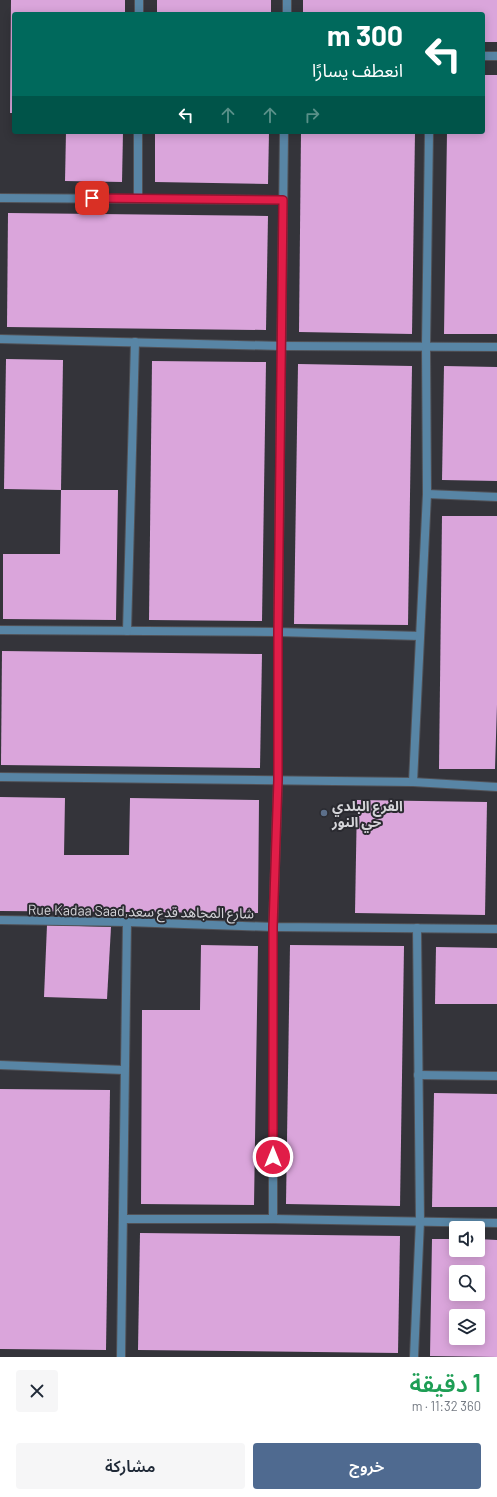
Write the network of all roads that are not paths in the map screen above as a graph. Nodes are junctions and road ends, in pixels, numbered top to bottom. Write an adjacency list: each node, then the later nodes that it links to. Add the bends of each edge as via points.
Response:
1 (139, 0): 3 (street)
2 (287, 0): 4 (street)
3 (139, 12)
4 (287, 12)
5 (485, 56): 6 (street)
6 (497, 56)
7 (138, 134): 11 (street)
8 (284, 134): 12 (street)
9 (429, 134): 16 (street)
10 (0, 198): 11 (street)
11 (138, 198): 12 (street)
12 (283, 200): 15 (street)
13 (0, 339): 14 (street)
14 (135, 342): 15 (street); 21 (street)
15 (281, 346): 16 (street); 22 (street)
16 (426, 346): 17 (street); 18 (street)
17 (497, 347)
18 (427, 494): 19 (street); 23 (street)
19 (497, 497)
20 (0, 630): 21 (street)
21 (127, 631): 22 (street)
22 (278, 632): 23 (street); 25 (street)
23 (420, 636): 26 (street)
24 (0, 777): 25 (street)
25 (278, 780): 26 (street); 30 (street)
26 (413, 782): 27 (street)
27 (497, 787)
28 (0, 920): 29 (street, Rue Kadaa Saad,شارع المجاهد قدع سعد)
29 (127, 922): 30 (street, Rue Kadaa Saad,شارع المجاهد قدع سعد); 34 (street)
30 (273, 927): 31 (street, Rue Kadaa Saad,شارع المجاهد قدع سعد); 37 (street)
31 (417, 928): 32 (street, Rue Kadaa Saad,شارع المجاهد قدع سعد); 35 (street)
32 (497, 929)
33 (0, 1065): 34 (street)
34 (124, 1070): 38 (street)
35 (418, 1075): 36 (street); 39 (street)
36 (497, 1076)
37 (273, 1219): 38 (street); 39 (street)
38 (124, 1220): 41 (street)
39 (420, 1221): 40 (street); 42 (street)
40 (497, 1223)
41 (121, 1357)
42 (414, 1357)

